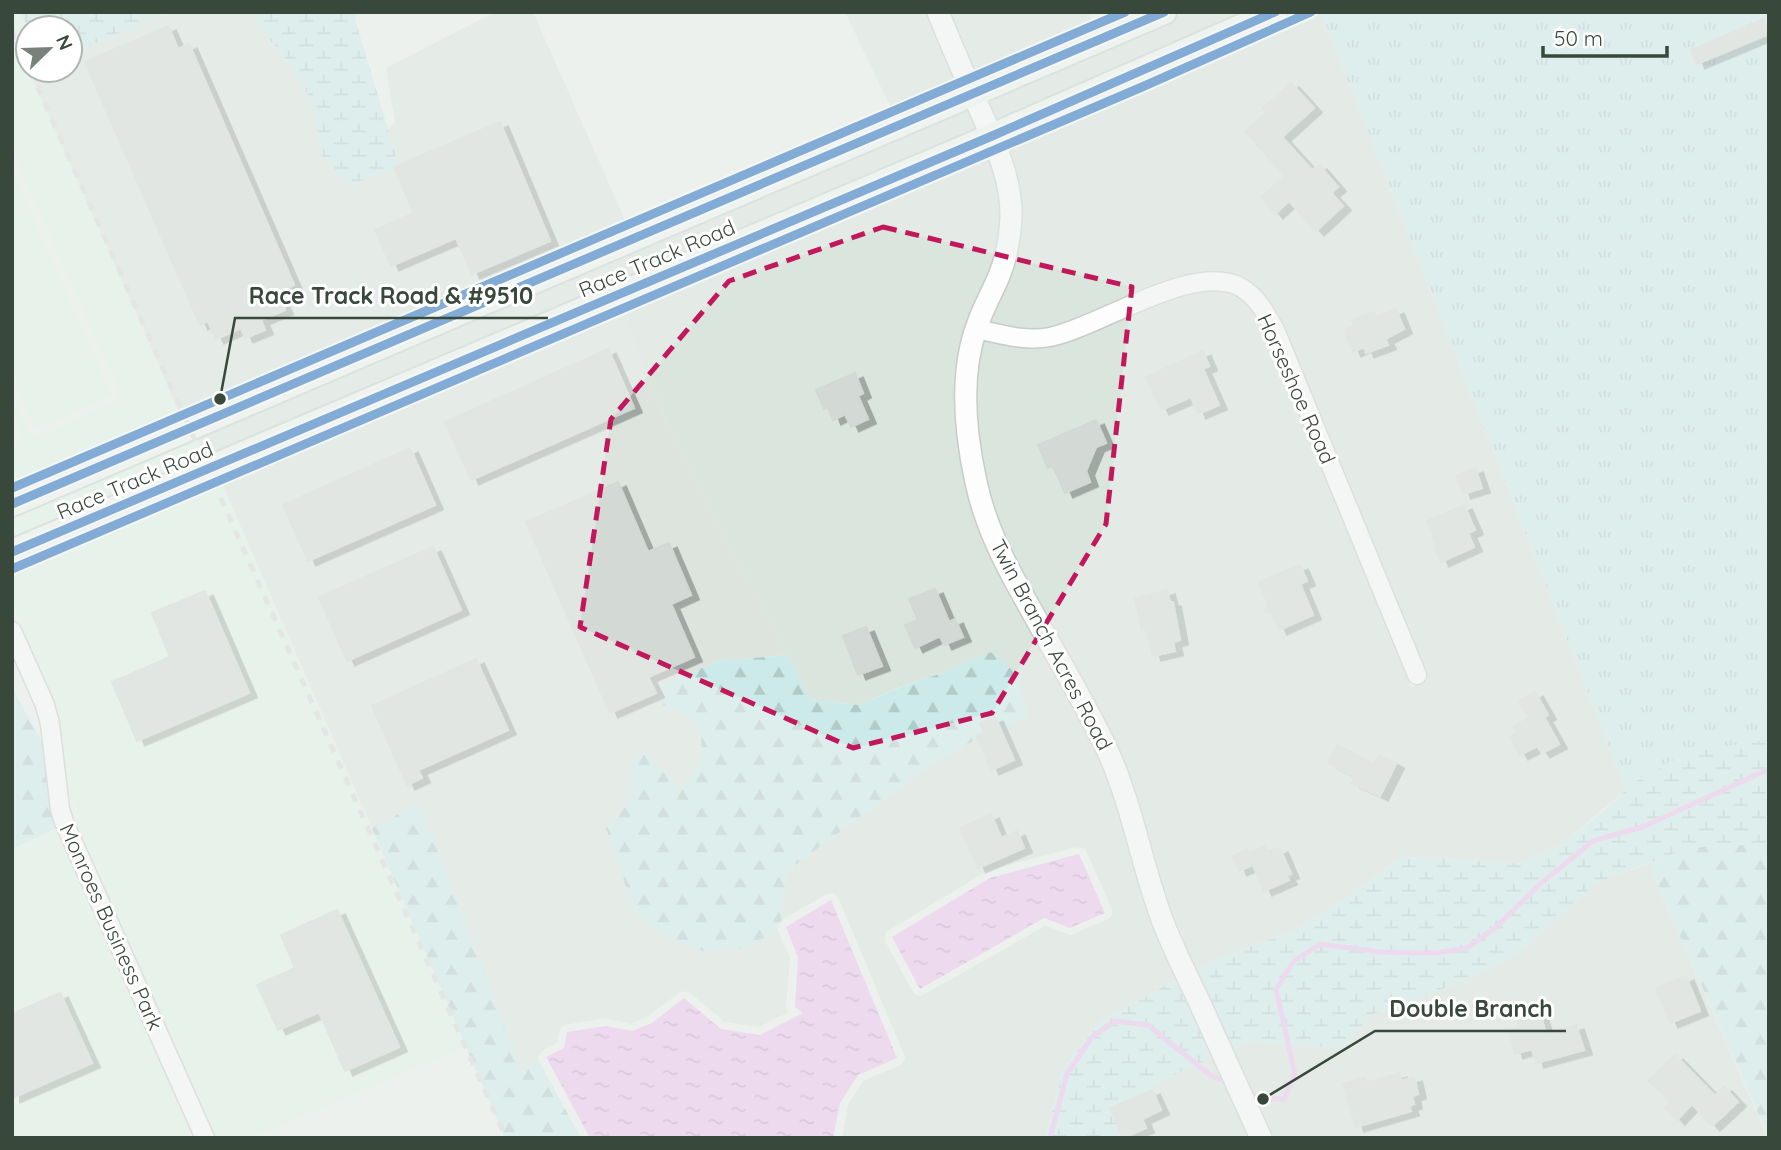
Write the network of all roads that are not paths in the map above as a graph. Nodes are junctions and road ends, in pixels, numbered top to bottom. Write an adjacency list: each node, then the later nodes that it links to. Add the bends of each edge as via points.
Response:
1 (938, 12): 4 (street, Twin Branch Acres Road)
2 (1164, 12): 4 (main road, Race Track Road)
3 (1275, 12): 5 (main road, Race Track Road)
4 (973, 93): 5 (street, Twin Branch Acres Road); 7 (main road, Race Track Road)
5 (992, 136): 6 (street, Twin Branch Acres Road, via 1009,190 1010,234 1000,276); 8 (main road, Race Track Road)
6 (976, 329): 10 (street, Horseshoe Road, via 1031,339 1047,337 1197,282 1228,283 1254,298 1275,330); 12 (street, Twin Branch Acres Road, via 966,398 971,456 984,513 1012,578 1111,759 1164,925)
7 (12, 504)
8 (12, 552)
9 (12, 631): 11 (street, Monroes Business Park, via 45,705 64,822)
10 (1417, 675)
11 (205, 1138)
12 (1261, 1138)

